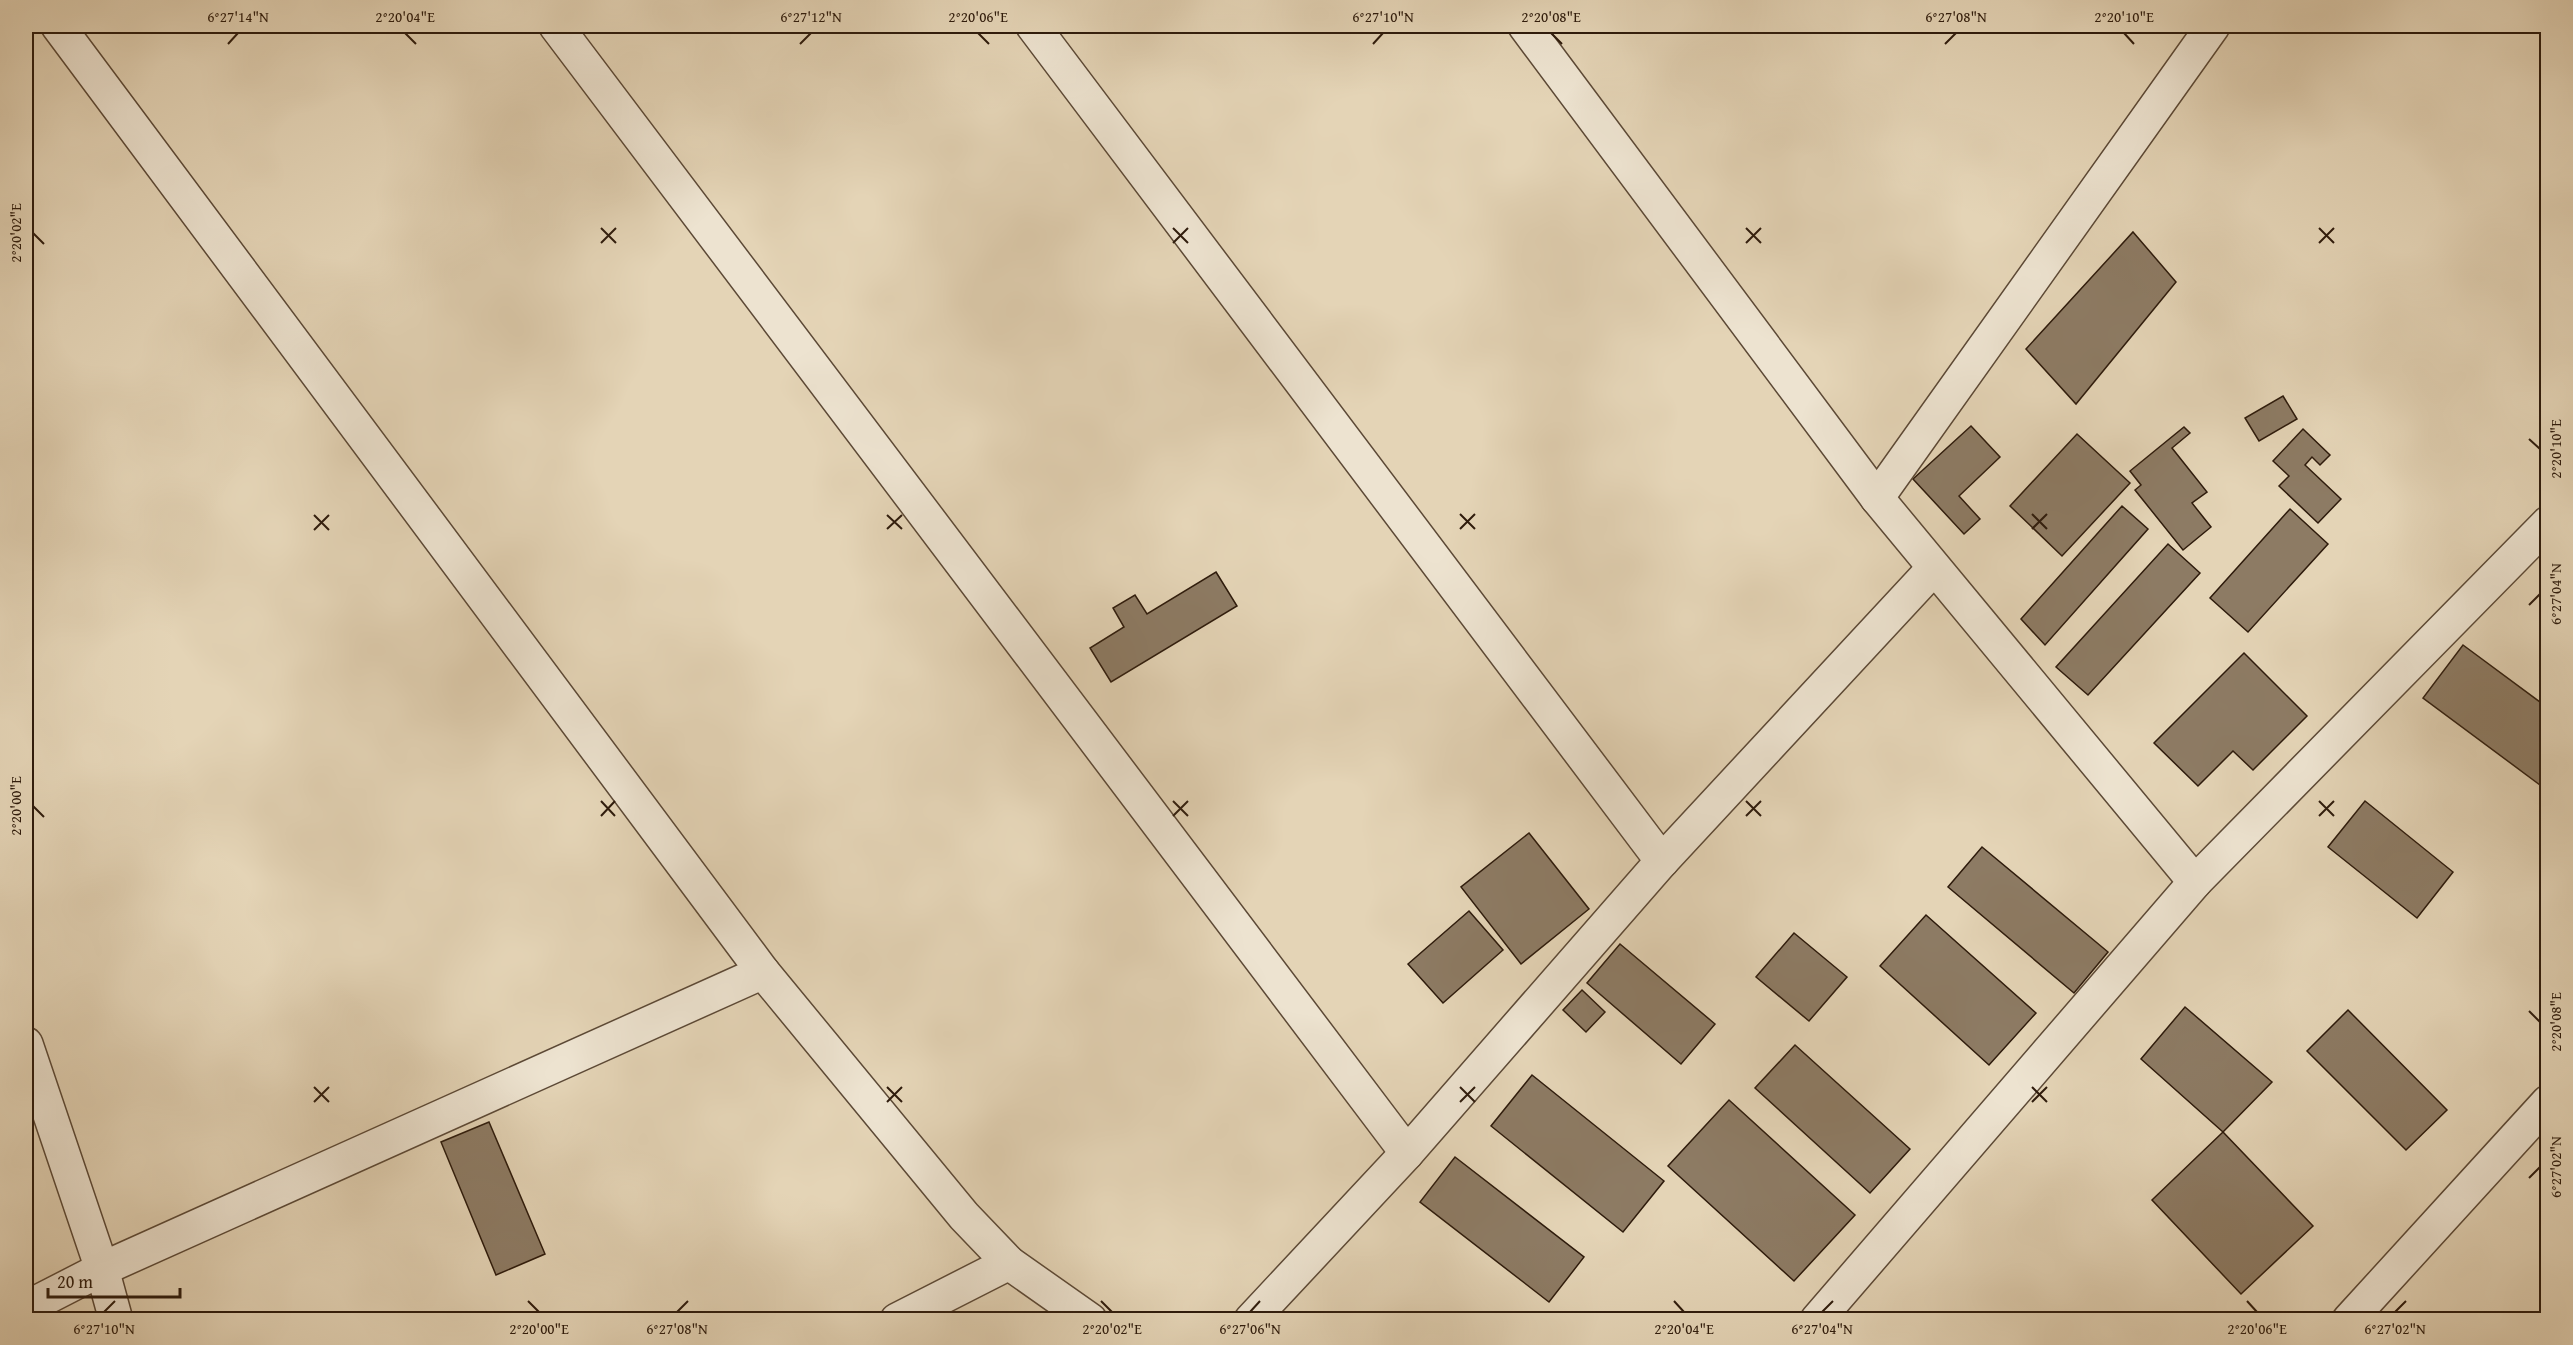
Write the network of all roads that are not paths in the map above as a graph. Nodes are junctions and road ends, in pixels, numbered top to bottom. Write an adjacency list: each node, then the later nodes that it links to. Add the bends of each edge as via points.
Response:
1 (58, 26): 11 (street)
2 (556, 26): 14 (street)
3 (1033, 26): 9 (street)
4 (1525, 26): 6 (street)
5 (2213, 26): 6 (street)
6 (1876, 498): 8 (street)
7 (2547, 523): 10 (street)
8 (1934, 568): 9 (street); 10 (street)
9 (1662, 861): 14 (street)
10 (2195, 882): 22 (street)
11 (763, 972): 15 (street, via 964,1216); 16 (street)
12 (26, 1044): 16 (street)
13 (2547, 1102): 23 (street)
14 (1407, 1154): 21 (street)
15 (1010, 1263): 19 (street); 20 (street)
16 (102, 1269): 17 (street); 18 (street)
17 (26, 1308)
18 (116, 1320)
19 (897, 1320)
20 (1090, 1320)
21 (1251, 1320)
22 (1817, 1320)
23 (2349, 1320)

